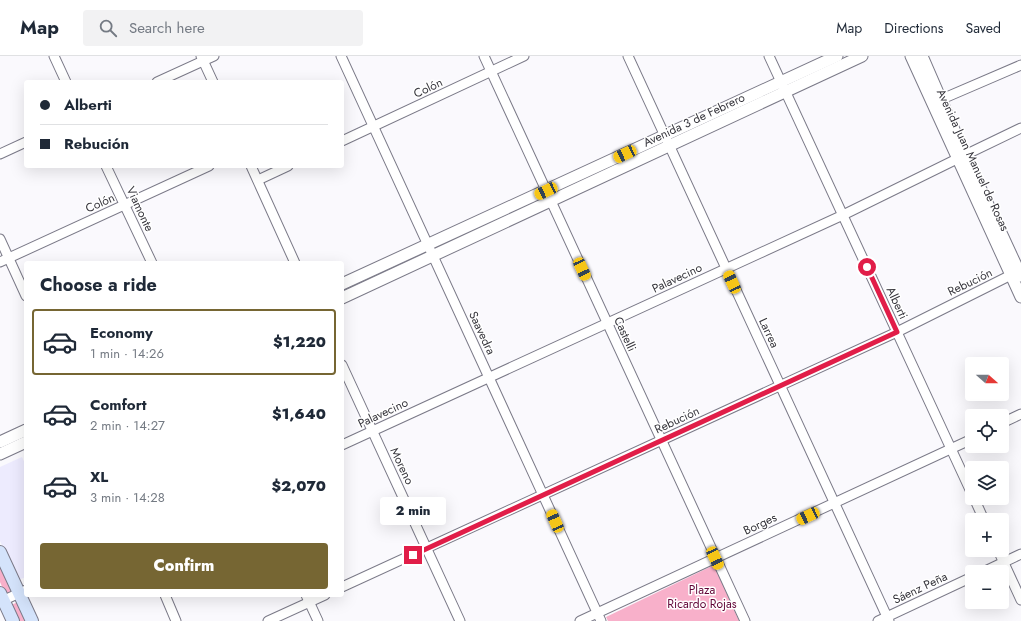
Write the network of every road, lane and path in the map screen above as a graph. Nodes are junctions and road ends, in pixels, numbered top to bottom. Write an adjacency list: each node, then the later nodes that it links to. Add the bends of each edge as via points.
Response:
1 (54, 56): 15 (street)
2 (214, 56): 12 (street)
3 (341, 56): 20 (street, Saavedra)
4 (484, 56): 14 (street, Castelli)
5 (524, 56): 14 (street, Colón)
6 (628, 56): 23 (street, Larrea)
7 (769, 56): 18 (street, Alberti)
8 (837, 56): 18 (street, Avenida 3 de Febrero)
9 (862, 56): 18 (street, Avenida 3 de Febrero)
10 (911, 56): 19 (street, Avenida Juan Manuel de Rosas)
11 (922, 56): 19 (street, Avenida Juan Manuel de Rosas)
12 (202, 58): 16 (street); 17 (street)
13 (1021, 64): 19 (street)
14 (491, 71): 20 (street, Colón); 32 (street, Castelli)
15 (65, 80)
16 (161, 80)
17 (212, 80)
18 (784, 87): 23 (street, Avenida 3 de Febrero); 34 (street, Alberti)
19 (937, 102): 26 (street, Avenida Juan Manuel de Rosas)
20 (373, 126): 22 (street, Colón); 36 (street, Saavedra)
21 (1021, 128): 26 (street, Palavecino)
22 (344, 140)
23 (667, 141): 32 (street, Avenida 3 de Febrero); 41 (street, Larrea)
24 (24, 143): 25 (street)
25 (0, 154)
26 (961, 156): 34 (street, Palavecino); 42 (street, Avenida Juan Manuel de Rosas)
27 (107, 168): 33 (street, Viamonte)
28 (206, 168): 33 (street, Colón)
29 (252, 168): 31 (street)
30 (284, 168): 31 (street)
31 (258, 180): 40 (street)
32 (548, 196): 36 (street, Avenida 3 de Febrero); 37 (street, Avenida 3 de Febrero); 47 (street, Castelli)
33 (124, 205): 38 (street, Colón); 39 (street, Viamonte)
34 (843, 215): 41 (street, Palavecino); 48 (street, Alberti)
35 (0, 239): 38 (street)
36 (428, 245): 37 (street, Saavedra); 43 (street, Avenida 3 de Febrero)
37 (433, 256): 45 (street, Avenida 3 de Febrero); 50 (street, Saavedra)
38 (4, 260): 44 (street)
39 (151, 261)
40 (294, 261)
41 (726, 268): 47 (street, Palavecino); 51 (street, Larrea)
42 (1018, 273): 46 (street, Avenida Juan Manuel de Rosas); 48 (street, Rebución)
43 (344, 283)
44 (24, 293)
45 (344, 297)
46 (1021, 297)
47 (607, 323): 50 (street, Palavecino); 56 (street, Castelli)
48 (897, 332): 51 (street, Rebución); 60 (street, Alberti)
49 (344, 369): 54 (street, Moreno)
50 (489, 377): 54 (street, Palavecino); 63 (street, Saavedra)
51 (780, 386): 56 (street, Rebución); 64 (street, Larrea)
52 (1021, 414): 53 (street)
53 (1009, 420)
54 (373, 431): 59 (street, Palavecino); 65 (street, Moreno)
55 (19, 441): 57 (street); 61 (street)
56 (661, 441): 63 (street, Rebución); 69 (street, Castelli)
57 (0, 442)
58 (965, 442): 60 (street, Borges)
59 (344, 444)
60 (951, 449): 62 (street, Alberti); 64 (street, Borges)
61 (0, 454)
62 (965, 479)
63 (543, 495): 65 (street, Rebución); 79 (street, Saavedra)
64 (834, 504): 69 (street, Borges); 80 (street, Larrea)
65 (427, 548): 73 (street, Rebución); 86 (street, Moreno)
66 (0, 552): 74 (main road)
67 (1021, 554): 70 (street)
68 (1002, 557): 70 (street)
69 (715, 558): 79 (street, Borges); 88 (street, Castelli)
70 (1004, 562): 71 (street); 78 (street)
71 (998, 565)
72 (965, 580): 80 (street, Sáenz Peña)
73 (344, 586)
74 (22, 592): 76 (street); 82 (main road)
75 (165, 597): 83 (street)
76 (1, 599): 81 (main road)
77 (308, 599): 84 (street); 85 (street)
78 (1021, 600)
79 (600, 617): 87 (street, Borges)
80 (888, 619): 89 (street, Sáenz Peña)
81 (13, 621)
82 (32, 621)
83 (176, 621)
84 (268, 621)
85 (318, 621)
86 (460, 621)
87 (580, 621)
88 (744, 621)
89 (878, 621)

